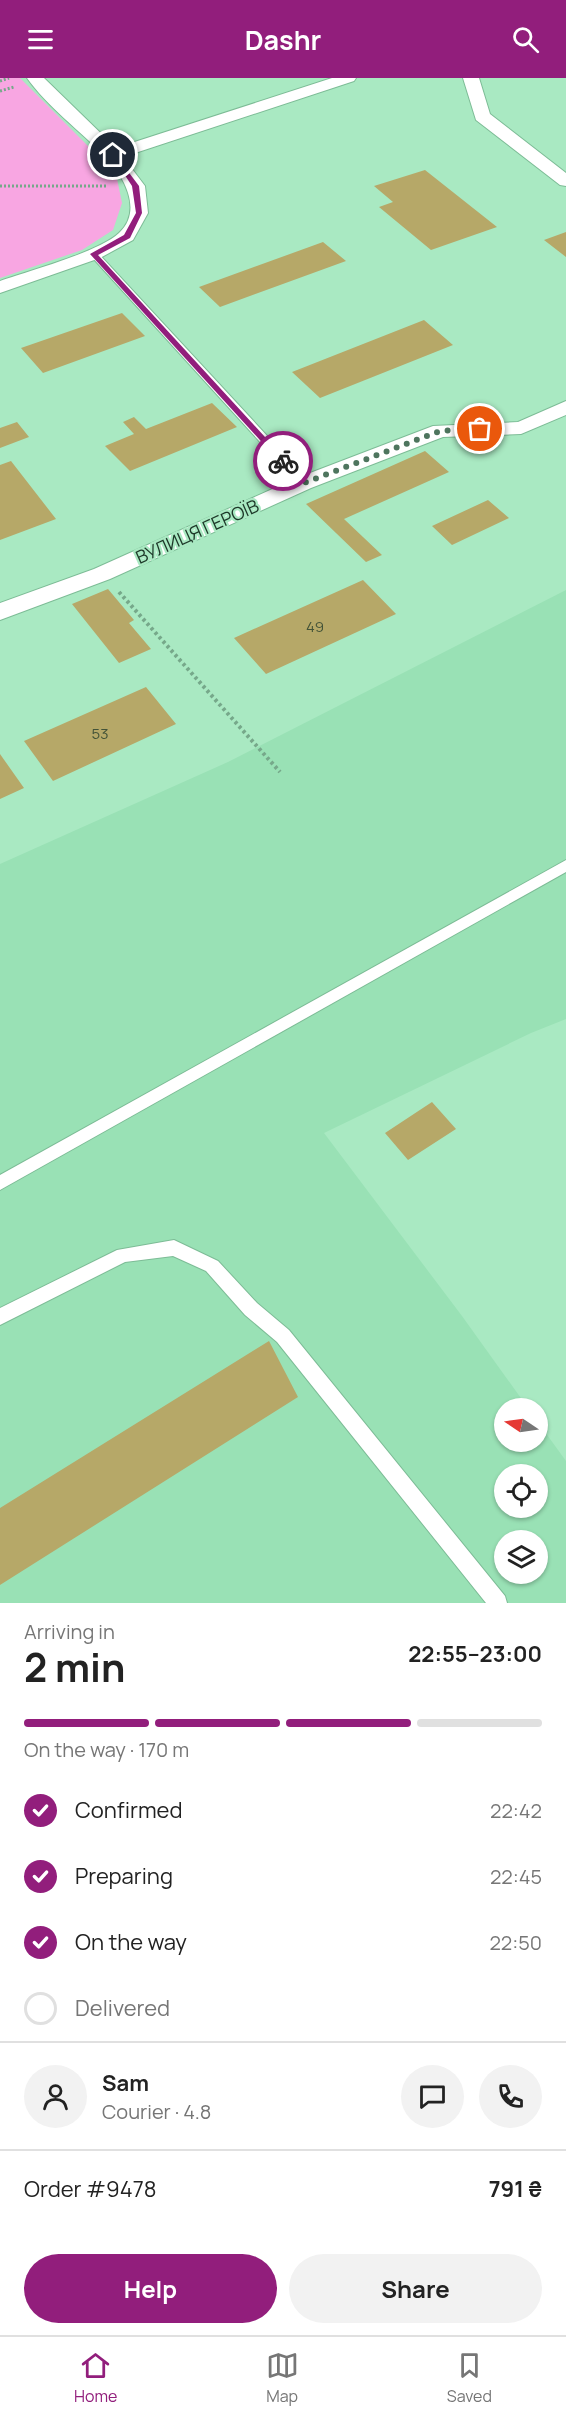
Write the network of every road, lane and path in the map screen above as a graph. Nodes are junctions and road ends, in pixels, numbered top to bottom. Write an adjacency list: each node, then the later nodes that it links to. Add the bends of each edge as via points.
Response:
1 (9, 78): 5 (path)
2 (35, 78): 6 (street)
3 (348, 78): 6 (street)
4 (471, 78): 7 (street, via 482,116)
5 (0, 81)
6 (113, 155): 9 (street)
7 (562, 175)
8 (0, 186): 9 (path)
9 (136, 186): 10 (street, via 139,213 127,236)
10 (94, 254): 11 (street); 13 (lane)
11 (0, 287)
12 (566, 407): 13 (street, ВУЛИЦЯ ГЕРОЇВ, via 521,428 440,431)
13 (304, 483): 14 (street, ВУЛИЦЯ ГЕРОЇВ)
14 (102, 573): 15 (street, ВУЛИЦЯ ГЕРОЇВ); 16 (path)
15 (0, 612)
16 (280, 772)
17 (566, 865): 18 (lane)
18 (0, 1183)
19 (0, 1317): 20 (lane, via 123,1255 174,1248 212,1266 251,1309 284,1336)
20 (498, 1603)

